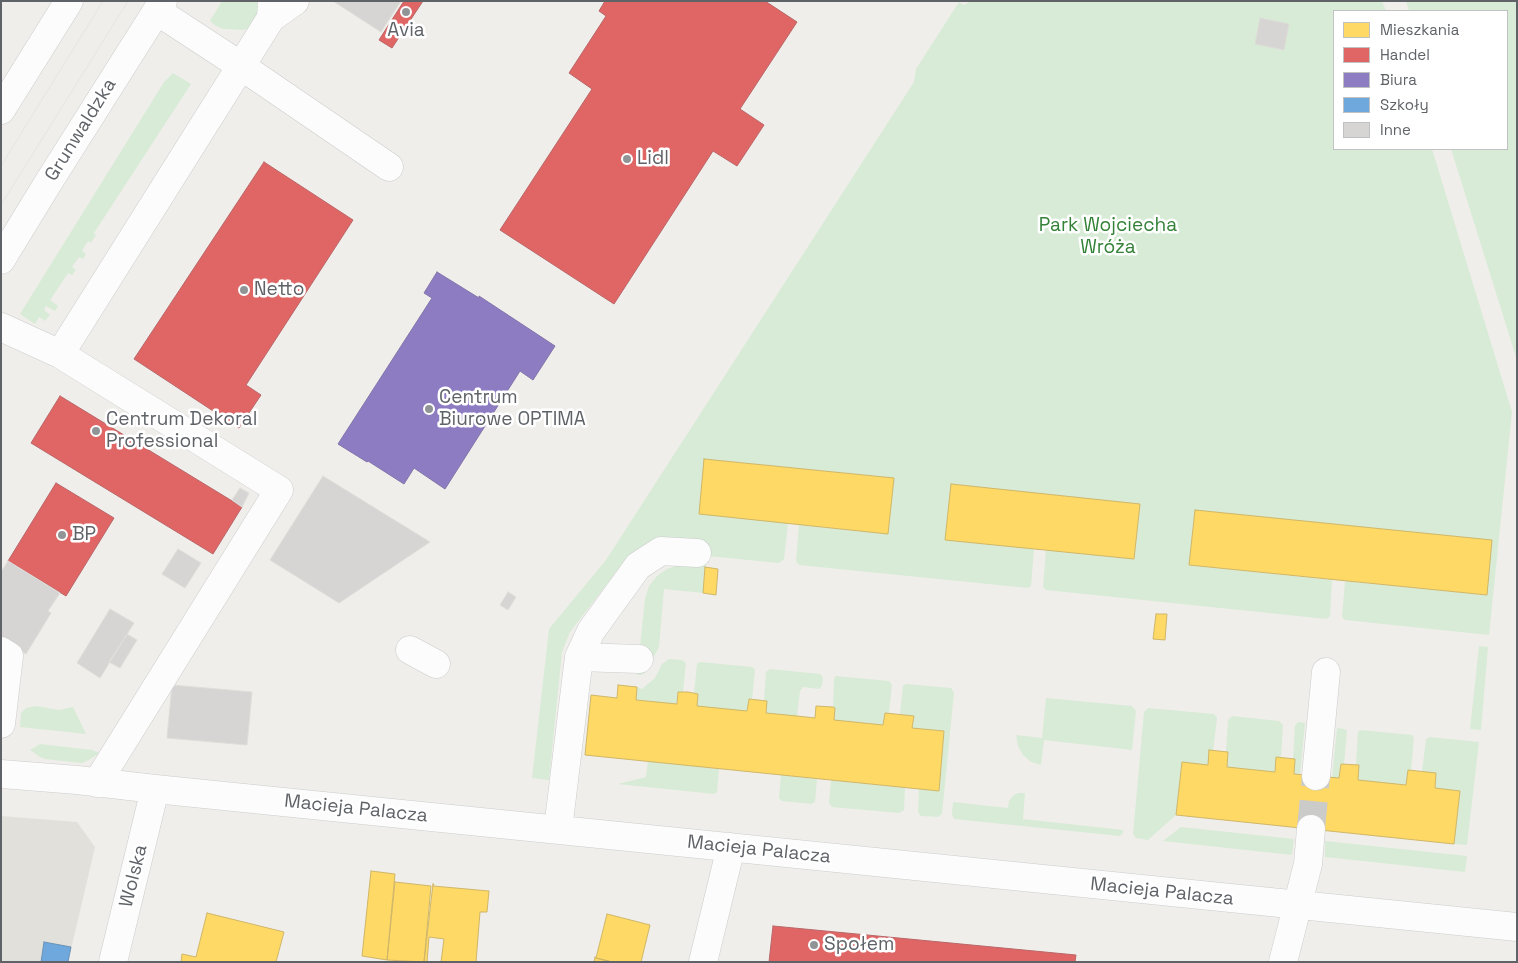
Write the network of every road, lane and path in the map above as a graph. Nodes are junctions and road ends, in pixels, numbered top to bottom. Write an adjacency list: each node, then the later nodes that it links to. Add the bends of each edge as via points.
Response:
1 (70, 1): 6 (street)
2 (295, 1): 4 (street)
3 (160, 6): 5 (street); 8 (street, Grunwaldzka)
4 (272, 9): 5 (street)
5 (241, 66): 7 (street); 10 (street)
6 (1, 110)
7 (389, 167)
8 (1, 260)
9 (1, 327): 10 (street)
10 (60, 354): 21 (street, via 278,490)
11 (697, 553): 14 (street, via 661,551 638,566 591,631)
12 (410, 650): 16 (street)
13 (1, 651): 18 (street, via 9,656)
14 (579, 657): 15 (street); 23 (street)
15 (639, 659)
16 (436, 664)
17 (1326, 672): 20 (street)
18 (1, 724)
19 (1, 774): 21 (street, Macieja Palacza)
20 (1316, 776)
21 (97, 783): 22 (street, Macieja Palacza)
22 (155, 789): 23 (street, Macieja Palacza); 28 (street, Wolska)
23 (558, 829): 25 (street, Macieja Palacza)
24 (1311, 829): 26 (street, via 1308,864)
25 (731, 847): 26 (street, Macieja Palacza); 29 (street)
26 (1297, 906): 27 (street, Macieja Palacza); 30 (street)
27 (1517, 927)
28 (113, 962)
29 (703, 962)
30 (1283, 962)

